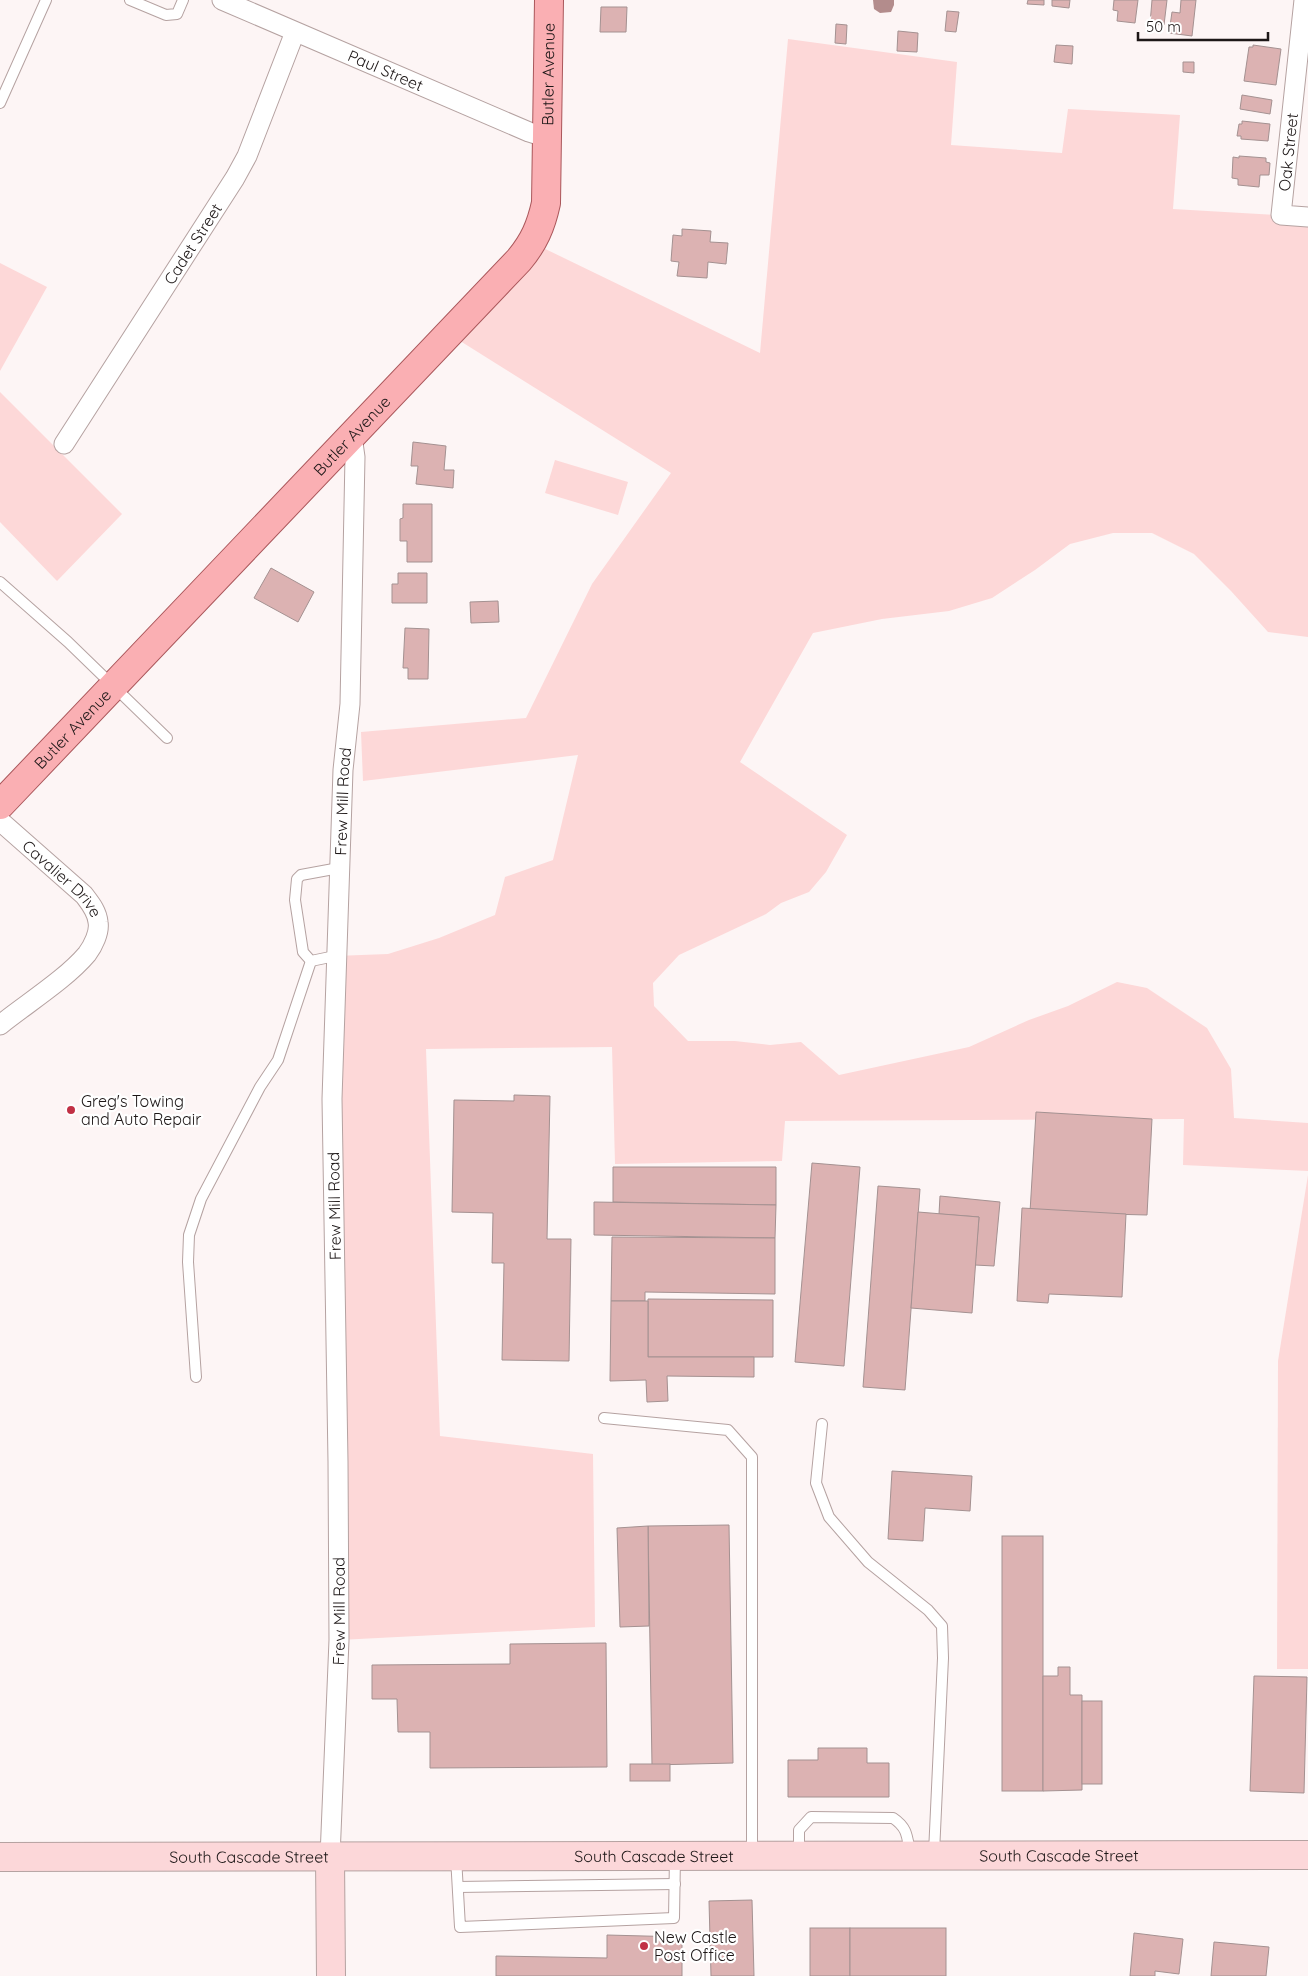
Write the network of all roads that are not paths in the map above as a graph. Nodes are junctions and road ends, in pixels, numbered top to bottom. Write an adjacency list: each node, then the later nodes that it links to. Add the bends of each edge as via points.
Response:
1 (46, 0): 8 (lane)
2 (130, 0): 3 (lane, via 166,15 177,14)
3 (184, 0)
4 (222, 0): 7 (street, Paul Street)
5 (549, 0): 9 (main road, Butler Avenue)
6 (1304, 0): 10 (street, Oak Street, via 1282,215)
7 (295, 32): 9 (street, Paul Street); 12 (street, Cadet Street, via 243,164)
8 (0, 103)
9 (548, 138): 11 (main road, Butler Avenue, via 546,203 542,224 532,243)
10 (1308, 217)
11 (352, 436): 14 (main road, Butler Avenue); 18 (street, Frew Mill Road, via 355,457 350,704 343,770)
12 (64, 444)
13 (0, 582): 14 (lane)
14 (113, 686): 15 (lane); 16 (main road, Butler Avenue)
15 (167, 738)
16 (0, 805)
17 (0, 821): 21 (street, Cavalier Drive, via 84,895 95,909 99,923 96,938 82,960)
18 (339, 868): 19 (street, Frew Mill Road); 20 (lane, via 301,875 297,879 295,900 303,952)
19 (335, 956): 20 (lane); 32 (street, Frew Mill Road, via 332,1099 339,1640)
20 (311, 961): 22 (lane, via 278,1060 200,1199 189,1235)
21 (0, 1025)
22 (196, 1377)
23 (604, 1418): 25 (lane, via 728,1430 752,1457)
24 (822, 1424): 27 (lane, via 816,1483 830,1517 868,1562 928,1610 942,1626 943,1658)
25 (752, 1854): 26 (street, South Cascade Street); 29 (street, South Cascade Street)
26 (799, 1854): 27 (street, South Cascade Street); 27 (lane, via 799,1830 811,1817 893,1818 902,1824)
27 (922, 1854): 28 (street, South Cascade Street)
28 (1308, 1854)
29 (675, 1855): 30 (street, South Cascade Street); 33 (lane)
30 (456, 1856): 32 (street, South Cascade Street); 34 (lane)
31 (0, 1857): 32 (street, South Cascade Street)
32 (330, 1857): 35 (street, Frew Mill Road)
33 (675, 1884): 34 (lane); 34 (lane, via 674,1918 460,1927)
34 (458, 1888)
35 (331, 1976)

